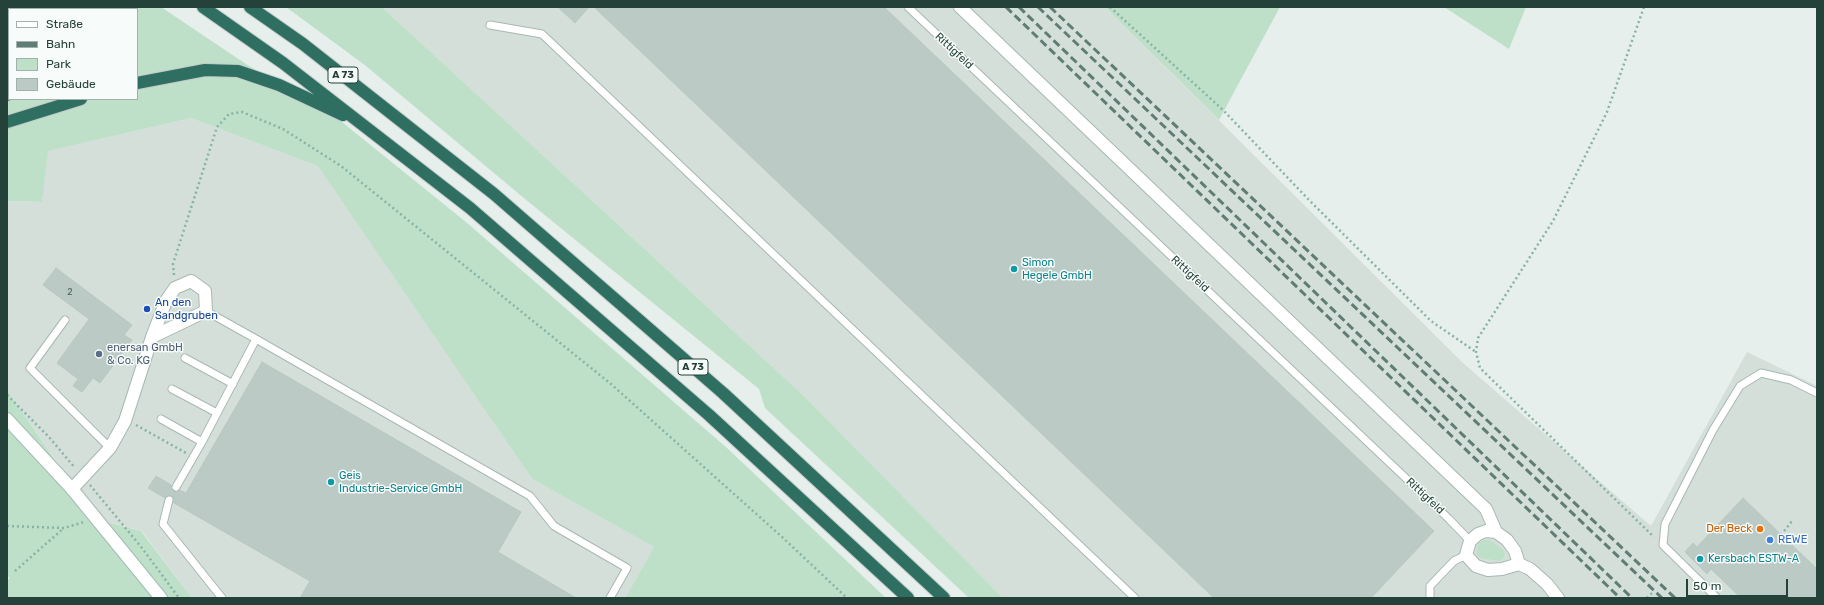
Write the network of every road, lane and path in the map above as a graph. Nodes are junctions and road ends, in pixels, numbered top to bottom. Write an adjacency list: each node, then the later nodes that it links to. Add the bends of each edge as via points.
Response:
1 (203, 7): 11 (highway, A 73, via 283,63)
2 (250, 7): 52 (highway, A 73, via 303,44 494,194 752,419)
3 (908, 7): 41 (lane, Rittigfeld)
4 (960, 7): 38 (street, via 1486,509)
5 (1110, 7): 17 (path, via 1223,110 1431,321)
6 (1644, 7): 17 (path, via 1608,112 1553,221 1478,338)
7 (490, 25): 53 (lane, via 542,34)
8 (138, 83): 11 (highway, via 205,70 238,71 279,85)
9 (78, 100): 10 (highway)
10 (7, 122)
11 (364, 125): 51 (highway, A 73, via 470,208 605,324 709,415)
12 (175, 288): 13 (street, via 191,281 205,291); 15 (street, via 166,301); 50 (path, via 173,264 217,127 229,114 242,112 283,129 341,166 611,384)
13 (206, 311): 15 (street); 16 (lane)
14 (66, 320): 28 (lane, via 30,368)
15 (152, 337): 26 (street)
16 (256, 339): 19 (lane); 49 (lane, via 530,496 554,526 627,568)
17 (1476, 352): 39 (path, via 1480,368)
18 (185, 358): 19 (lane)
19 (233, 384): 23 (lane)
20 (172, 389): 23 (lane)
21 (1817, 393): 57 (lane, via 1791,380 1761,373 1740,386 1678,497 1665,524 1663,545)
22 (7, 395): 30 (path)
23 (217, 413): 27 (lane)
24 (7, 419): 32 (street)
25 (161, 419): 27 (lane)
26 (124, 421): 28 (street); 29 (path, via 144,429)
27 (202, 442): 29 (lane)
28 (110, 448): 30 (street)
29 (193, 457): 31 (lane)
30 (84, 477): 32 (street); 47 (path)
31 (176, 487)
32 (72, 489): 34 (street)
33 (169, 500): 48 (lane, via 163,524)
34 (96, 519): 37 (path); 46 (street)
35 (1792, 521): 40 (path)
36 (7, 526): 37 (path)
37 (64, 528): 44 (path)
38 (1496, 532): 41 (street, via 1486,530); 43 (street, via 1515,551)
39 (1650, 533)
40 (1781, 535)
41 (1470, 541): 42 (street)
42 (1466, 555): 43 (street, via 1476,566 1488,570); 54 (lane, via 1454,561 1430,586)
43 (1519, 564): 55 (street, via 1547,584)
44 (15, 571)
45 (1652, 593): 56 (path)
46 (161, 598)
47 (179, 598)
48 (222, 598)
49 (610, 598)
50 (847, 598)
51 (908, 598)
52 (944, 598)
53 (1135, 598)
54 (1430, 598)
55 (1558, 598)
56 (1647, 598)
57 (1717, 598)

